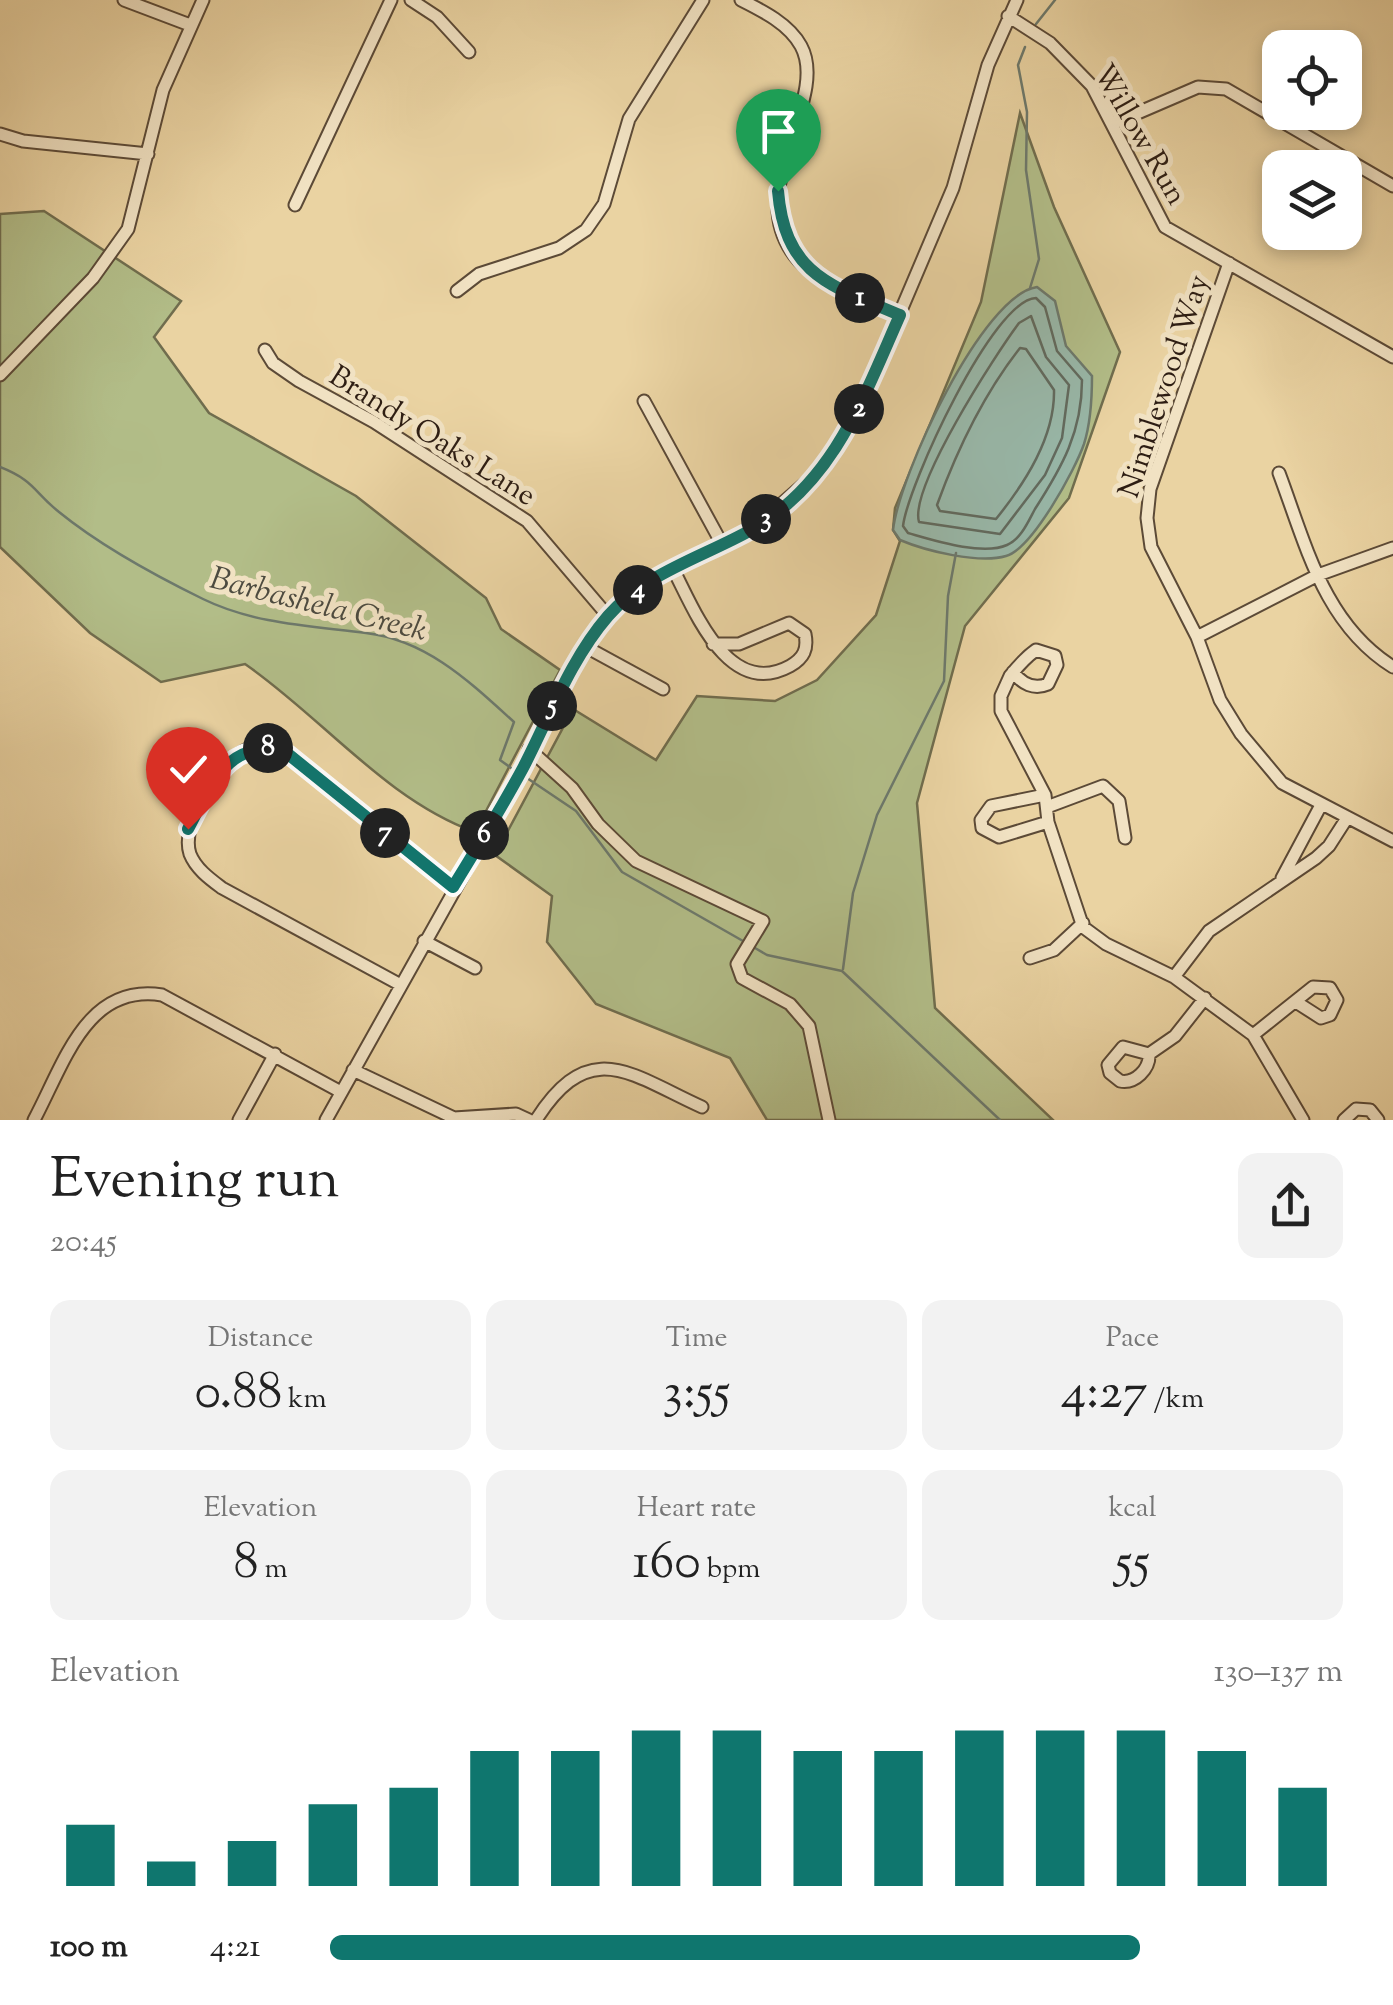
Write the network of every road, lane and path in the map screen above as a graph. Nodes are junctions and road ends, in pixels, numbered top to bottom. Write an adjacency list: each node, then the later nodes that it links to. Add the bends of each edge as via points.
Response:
1 (124, 0): 9 (street)
2 (203, 0): 9 (street)
3 (391, 0): 15 (street)
4 (411, 0): 10 (street)
5 (702, 0): 17 (street, via 630,120 604,204 586,230 559,248 478,274)
6 (741, 0): 18 (street, via 790,31 804,49 802,99 778,191 787,241 818,278)
7 (1017, 0): 8 (street)
8 (1008, 16): 11 (street, Willow Run, via 1079,70); 18 (street, via 953,188)
9 (190, 25): 13 (street, via 163,90)
10 (469, 52)
11 (1112, 124): 14 (street, via 1184,91 1226,89); 16 (street, Willow Run, via 1166,227)
12 (0, 134): 13 (street)
13 (148, 154): 21 (street, via 128,230 113,254)
14 (1393, 186)
15 (296, 206)
16 (1230, 263): 20 (street, Willow Run); 29 (street, Nimblewood Way, via 1147,504 1157,564)
17 (458, 291)
18 (900, 315): 24 (street, via 854,420 825,466 754,528)
19 (264, 350): 28 (street, Brandy Oaks Lane, via 299,380 527,521)
20 (1393, 357)
21 (0, 375)
22 (644, 401): 24 (street)
23 (1279, 473): 27 (street)
24 (722, 544): 26 (street)
25 (1393, 548): 27 (street)
26 (674, 569): 28 (street); 30 (street)
27 (1318, 575): 29 (street); 32 (street, via 1340,618)
28 (608, 616): 31 (street)
29 (1197, 638): 37 (street, Nimblewood Way, via 1240,734 1282,783)
30 (713, 644): 30 (street, via 754,671 774,672 804,654 805,634 789,623 739,644)
31 (586, 648): 34 (street); 35 (street)
32 (1393, 667)
33 (1013, 672): 36 (street, via 1003,689 1002,711)
34 (663, 689)
35 (529, 748): 43 (street); 63 (street, via 636,860 763,920 737,964 742,978 790,1004 808,1026)
36 (1046, 801): 39 (street); 39 (street, via 991,806 981,820 998,837); 40 (street, via 1103,786 1119,801)
37 (1322, 805): 38 (street, Nimblewood Way); 42 (street)
38 (1347, 818): 41 (street, Nimblewood Way); 42 (street, via 1330,846)
39 (1048, 822): 44 (street)
40 (1125, 838)
41 (1393, 841)
42 (1282, 878): 48 (street, via 1208,931)
43 (453, 887): 45 (street); 49 (street, via 288,754 264,746 244,750 203,800 188,829 190,853 201,872)
44 (1083, 924): 46 (street, via 1062,944); 48 (street, via 1094,937)
45 (424, 940): 47 (street); 49 (street)
46 (1030, 958)
47 (475, 968)
48 (1174, 976): 50 (street)
49 (399, 984): 55 (street)
50 (1205, 998): 52 (street); 54 (street, via 1175,1036)
51 (1296, 1002): 52 (street)
52 (1253, 1035): 64 (street)
53 (276, 1054): 56 (street); 59 (street, via 162,995 127,994 100,1008 83,1030); 60 (street)
54 (1149, 1054)
55 (353, 1070): 56 (street); 58 (street)
56 (341, 1092): 61 (street)
57 (702, 1108): 62 (street, via 619,1067 568,1080)
58 (454, 1119): 62 (street, via 516,1114)
59 (34, 1120)
60 (239, 1120)
61 (326, 1120)
62 (532, 1120)
63 (829, 1120)
64 (1303, 1120)
65 (1344, 1120): 66 (street, via 1356,1109 1370,1110)
66 (1378, 1120)

